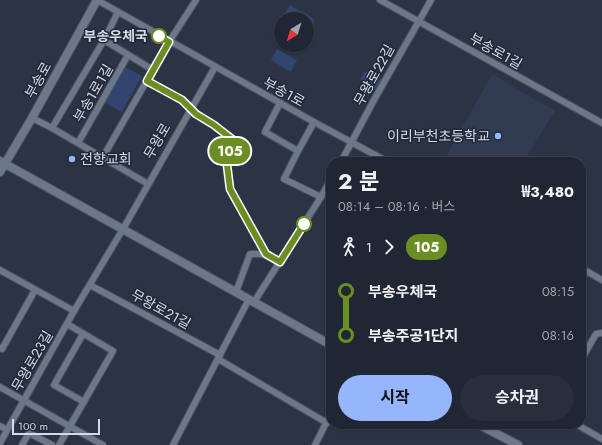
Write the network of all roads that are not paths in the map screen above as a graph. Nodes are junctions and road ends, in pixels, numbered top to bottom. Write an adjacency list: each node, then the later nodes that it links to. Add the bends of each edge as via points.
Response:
1 (97, 0): 5 (street, 부송1로); 15 (street, 부송로)
2 (196, 0): 8 (street)
3 (380, 0): 6 (street, 부송로1길)
4 (431, 0): 6 (street, 무왕로22길)
5 (118, 12): 7 (street, 부송1로1길); 8 (street, 부송1로)
6 (418, 22): 17 (street, 부송로1길); 19 (street, 무왕로22길)
7 (104, 40): 9 (street, 부송1로1길); 18 (street, 부송1로1길)
8 (169, 42): 10 (street, 부송1로); 11 (street)
9 (128, 55): 11 (street, 부송1로1길); 20 (street, 부송1로1길)
10 (215, 67): 13 (street, 부송1로); 14 (street, 무왕로)
11 (153, 70): 12 (street)
12 (147, 81): 14 (street, via 182,100); 24 (street)
13 (280, 103): 16 (street, 부송1로); 21 (street, via 265,132)
14 (191, 109): 27 (street, 무왕로); 31 (street, via 232,139 227,165 230,189)
15 (32, 118): 18 (street); 25 (street, 부송로)
16 (314, 122): 19 (street, 부송1로); 21 (street)
17 (602, 123)
18 (52, 128): 20 (street, 부송1로1길)
19 (352, 142): 22 (street, 무왕로22길); 23 (street, 부송1로)
20 (78, 143): 24 (street, 부송1로1길)
21 (298, 151): 29 (street, via 284,179)
22 (344, 157)
23 (379, 157)
24 (103, 158): 27 (street, 부송1로1길)
25 (3, 162): 26 (street, 부송로); 30 (street)
26 (0, 172)
27 (148, 184): 30 (street, 무왕로)
28 (326, 188): 29 (street)
29 (321, 197): 32 (street)
30 (123, 229): 36 (street, 무왕로23길); 38 (street)
31 (266, 254): 32 (street); 38 (street, via 250,254)
32 (280, 262): 39 (street)
33 (0, 270): 37 (street)
34 (586, 271): 35 (street)
35 (602, 280)
36 (90, 285): 40 (street, 무왕로23길); 47 (street, 무왕로21길)
37 (35, 290): 40 (street); 45 (street)
38 (236, 292): 39 (street)
39 (251, 300): 44 (street); 47 (street)
40 (74, 311): 41 (street, 무왕로23길)
41 (67, 324): 43 (street, 무왕로23길); 49 (street, 무왕로23길)
42 (602, 333): 46 (street, via 596,334)
43 (83, 334): 50 (street, 무왕로23길, via 113,351); 50 (street, via 54,385)
44 (326, 342)
45 (1, 348)
46 (586, 351)
47 (219, 357): 51 (street, 무왕로21길); 64 (street)
48 (0, 387): 49 (street)
49 (24, 400): 54 (street); 57 (street, 무왕로23길)
50 (84, 402): 54 (street)
51 (326, 422)
52 (326, 425): 65 (street)
53 (0, 426): 57 (street)
54 (70, 426): 62 (street); 63 (street)
55 (488, 429): 66 (street)
56 (585, 429): 58 (street)
57 (7, 430): 59 (street, 무왕로23길)
58 (602, 439)
59 (0, 443)
60 (22, 445): 61 (street, via 29,432)
61 (52, 445)
62 (59, 445)
63 (103, 445)
64 (173, 445)
65 (314, 445)
66 (518, 445)

